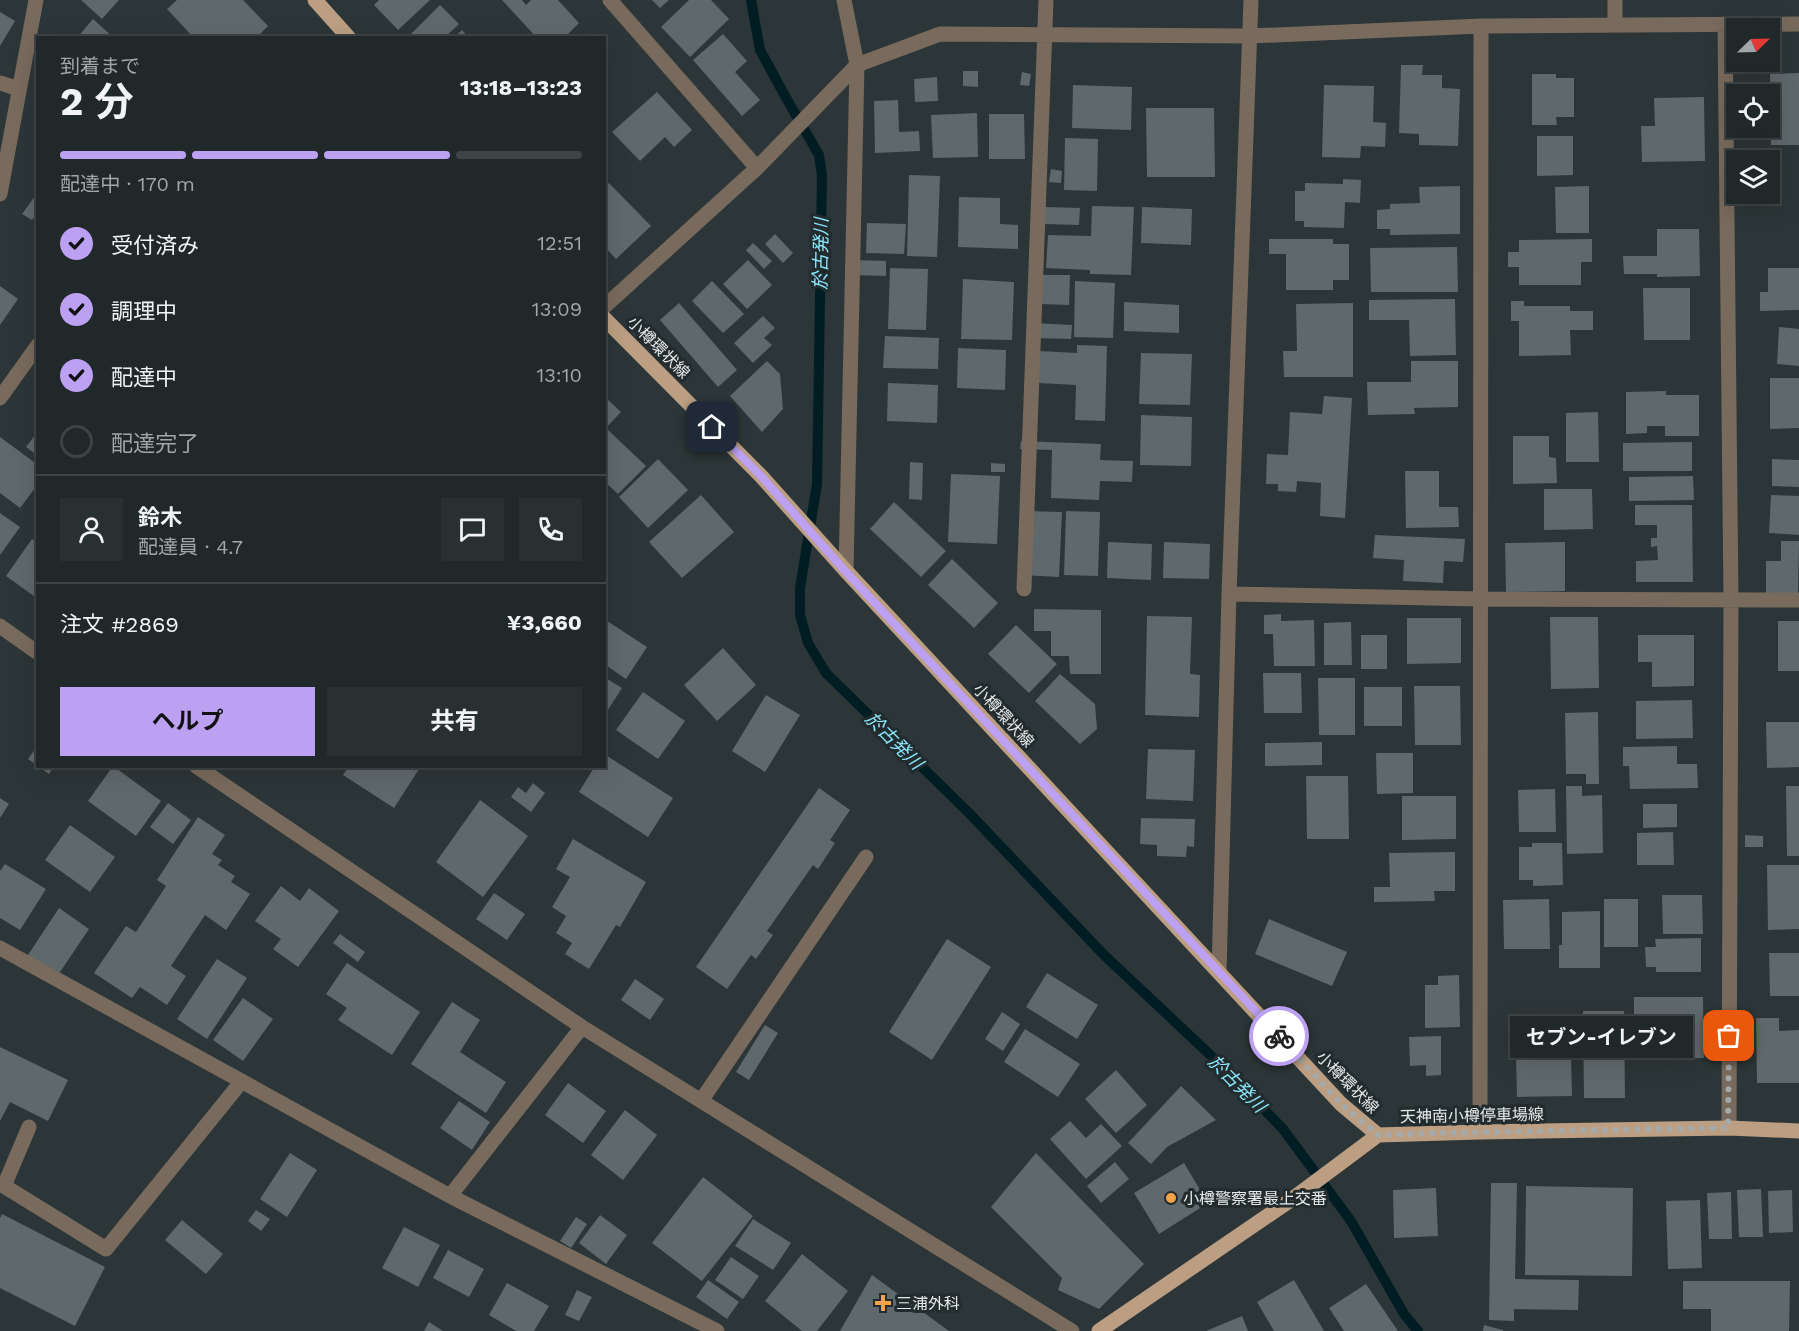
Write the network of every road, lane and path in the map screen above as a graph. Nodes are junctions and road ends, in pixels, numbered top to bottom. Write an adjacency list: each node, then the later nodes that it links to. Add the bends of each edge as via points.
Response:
1 (36, 0): 15 (street)
2 (610, 0): 20 (street)
3 (844, 0): 17 (street)
4 (1046, 0): 13 (street)
5 (1251, 0): 14 (street)
6 (1615, 0): 10 (street)
7 (321, 2): 12 (main road)
8 (1725, 24): 9 (street); 10 (street); 30 (street)
9 (1799, 24)
10 (1615, 25): 11 (street)
11 (1482, 26): 14 (street); 29 (street)
12 (347, 36)
13 (1046, 36): 14 (street); 17 (street, via 940,34); 27 (street)
14 (1250, 36): 28 (street)
15 (26, 54): 16 (street); 19 (street)
16 (36, 64)
17 (857, 65): 20 (street); 26 (street)
18 (0, 83): 19 (street)
19 (19, 89): 21 (street)
20 (757, 168): 22 (street)
21 (0, 194)
22 (606, 305)
23 (606, 320): 26 (main road, 小樽環状線, via 761,476)
24 (36, 348): 25 (street)
25 (0, 398)
26 (846, 572): 39 (main road, 小樽環状線)
27 (1024, 590)
28 (1229, 594): 29 (street); 39 (street)
29 (1480, 599): 30 (street); 46 (street)
30 (1731, 600): 31 (street); 44 (street)
31 (1799, 600)
32 (0, 626): 33 (street)
33 (36, 652)
34 (199, 768): 36 (street)
35 (222, 768): 36 (street)
36 (213, 779): 40 (street)
37 (866, 857): 42 (street)
38 (0, 948): 41 (street)
39 (1219, 972): 47 (main road, 小樽環状線, via 1341,1104)
40 (582, 1027): 42 (street); 48 (street)
41 (242, 1081): 43 (street, via 106,1249 4,1186); 48 (street)
42 (702, 1101): 50 (street)
43 (29, 1127)
44 (1728, 1128): 45 (main road, 天神南小樽停車場線); 46 (main road, 天神南小樽停車場線)
45 (1799, 1131)
46 (1480, 1132): 47 (main road, 天神南小樽停車場線)
47 (1378, 1135): 51 (main road, 天神南小樽停車場線, via 1295,1197)
48 (450, 1196): 49 (street)
49 (717, 1331)
50 (1072, 1331)
51 (1099, 1331)

